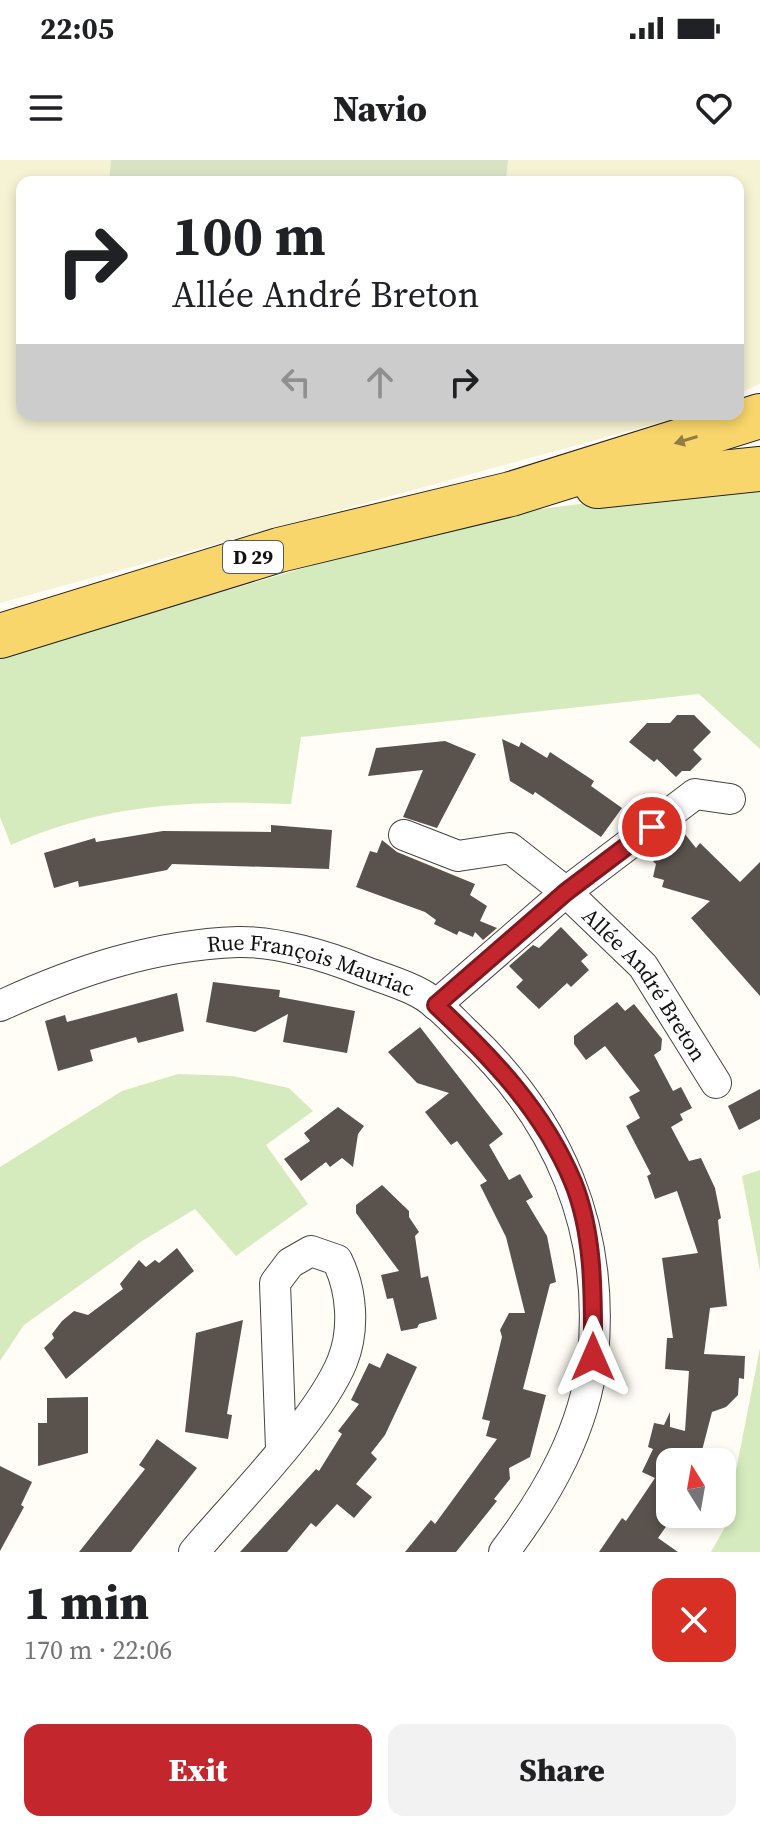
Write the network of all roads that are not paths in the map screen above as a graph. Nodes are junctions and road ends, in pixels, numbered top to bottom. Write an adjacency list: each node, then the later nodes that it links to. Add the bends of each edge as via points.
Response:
1 (760, 416): 3 (main road, D 29, one-way to 3)
2 (760, 469): 3 (main road, D 29)
3 (511, 494): 4 (main road, D 29, via 279,550)
4 (0, 636)
5 (730, 799): 7 (street, Allée André Breton, via 695,794)
6 (404, 835): 7 (street, Allée André Breton, via 458,856 510,848)
7 (566, 892): 8 (street, Allée André Breton); 10 (street, Allée André Breton, via 643,966)
8 (436, 1005): 9 (street, Rue François Mauriac, via 422,994 328,957 240,942 141,953 47,984); 13 (street, Rue François Mauriac, via 493,1059 535,1112 573,1183 586,1234 593,1357 575,1430 544,1500)
9 (0, 1006)
10 (716, 1083)
11 (281, 1449): 11 (street, via 342,1361 350,1321 348,1282 337,1260 311,1251 290,1263 275,1283); 12 (street)
12 (194, 1552)
13 (504, 1552)

